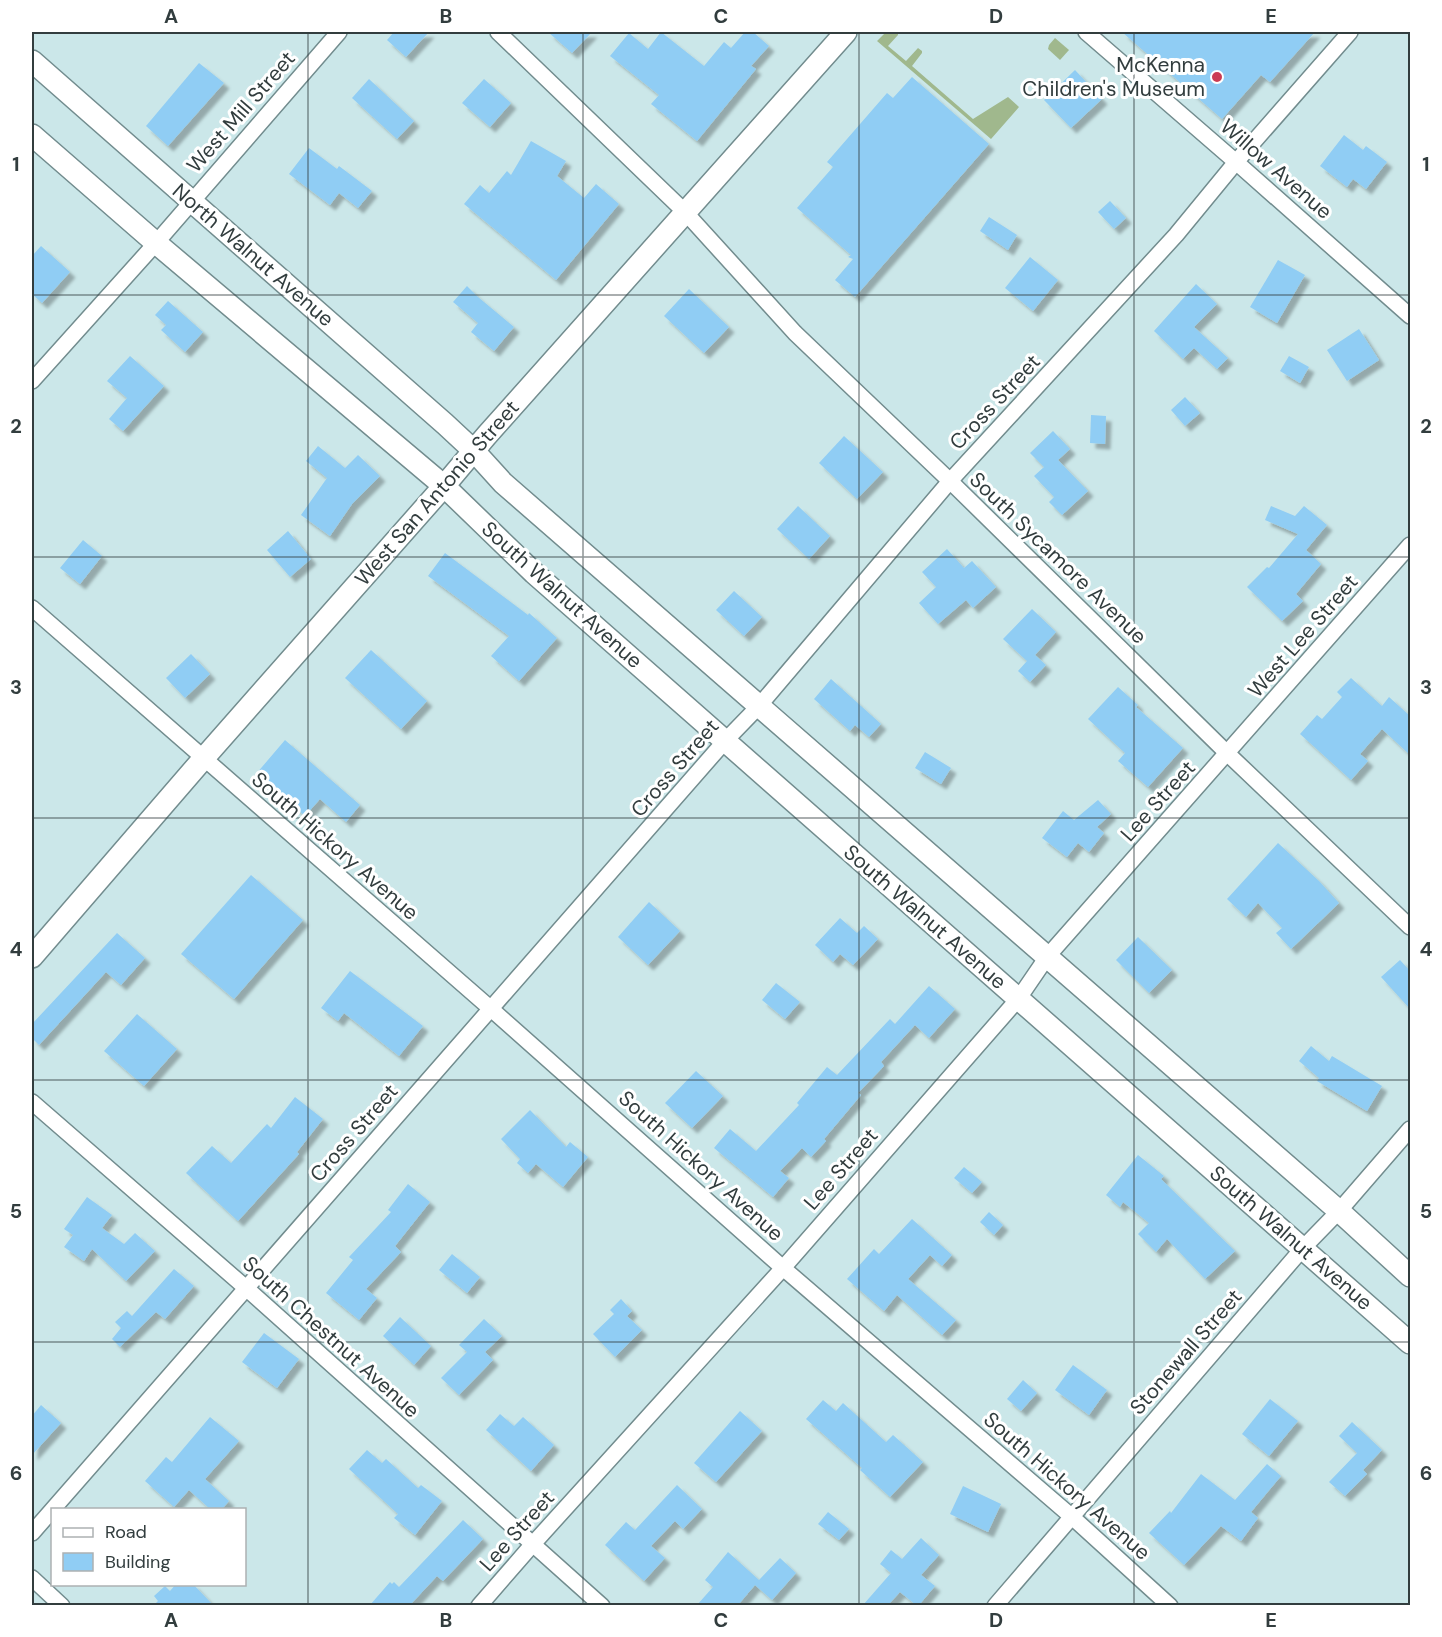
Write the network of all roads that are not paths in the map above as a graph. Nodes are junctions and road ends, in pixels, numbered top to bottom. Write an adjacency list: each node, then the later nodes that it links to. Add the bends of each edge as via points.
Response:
1 (339, 32): 9 (street, West Mill Street)
2 (498, 32): 10 (street, South Sycamore Avenue)
3 (846, 32): 10 (main road, West San Antonio Street)
4 (1086, 32): 8 (street, Willow Avenue)
5 (1350, 32): 8 (street, Cross Street)
6 (32, 61): 9 (main road, North Walnut Avenue)
7 (32, 135): 11 (main road)
8 (1236, 162): 12 (street, Willow Avenue); 15 (street, Cross Street, via 1176,235)
9 (192, 202): 11 (street, West Mill Street); 14 (main road, North Walnut Avenue)
10 (685, 212): 14 (main road, West San Antonio Street); 15 (street, South Sycamore Avenue, via 795,333)
11 (156, 243): 13 (street, West Mill Street); 16 (main road)
12 (1410, 316)
13 (32, 381)
14 (474, 451): 16 (main road, West San Antonio Street); 19 (main road, via 503,483)
15 (950, 481): 19 (street, Cross Street); 21 (street, South Sycamore Avenue)
16 (444, 486): 20 (main road, South Walnut Avenue, via 534,573); 22 (main road, West San Antonio Street)
17 (1410, 545): 21 (street, West Lee Street)
18 (32, 608): 22 (street, South Hickory Avenue)
19 (759, 706): 20 (street, Cross Street); 25 (main road)
20 (725, 741): 26 (main road, South Walnut Avenue); 27 (street, Cross Street)
21 (1228, 754): 23 (street, South Sycamore Avenue); 25 (street, Lee Street)
22 (203, 759): 24 (main road, West San Antonio Street); 27 (street, South Hickory Avenue)
23 (1410, 927)
24 (32, 957)
25 (1047, 957): 26 (street, Lee Street); 30 (main road)
26 (1019, 998): 31 (main road, South Walnut Avenue); 32 (street, Lee Street)
27 (490, 1008): 32 (street, South Hickory Avenue); 34 (street, Cross Street)
28 (32, 1102): 34 (street, South Chestnut Avenue)
29 (1410, 1129): 30 (street, Stonewall Street)
30 (1339, 1211): 31 (street, Stonewall Street); 33 (main road)
31 (1303, 1248): 35 (main road, South Walnut Avenue); 38 (street, Stonewall Street)
32 (783, 1268): 38 (street, South Hickory Avenue); 40 (street, Lee Street)
33 (1410, 1276)
34 (246, 1288): 36 (street, Cross Street); 40 (street, South Chestnut Avenue)
35 (1410, 1343)
36 (54, 1508)
37 (51, 1511): 39 (street, Cross Street)
38 (1071, 1516): 45 (street, Stonewall Street); 46 (street, South Hickory Avenue)
39 (32, 1533)
40 (532, 1545): 43 (street, Lee Street); 44 (street, South Chestnut Avenue)
41 (32, 1578): 42 (street)
42 (62, 1605)
43 (479, 1605)
44 (602, 1605)
45 (995, 1605)
46 (1170, 1605)

